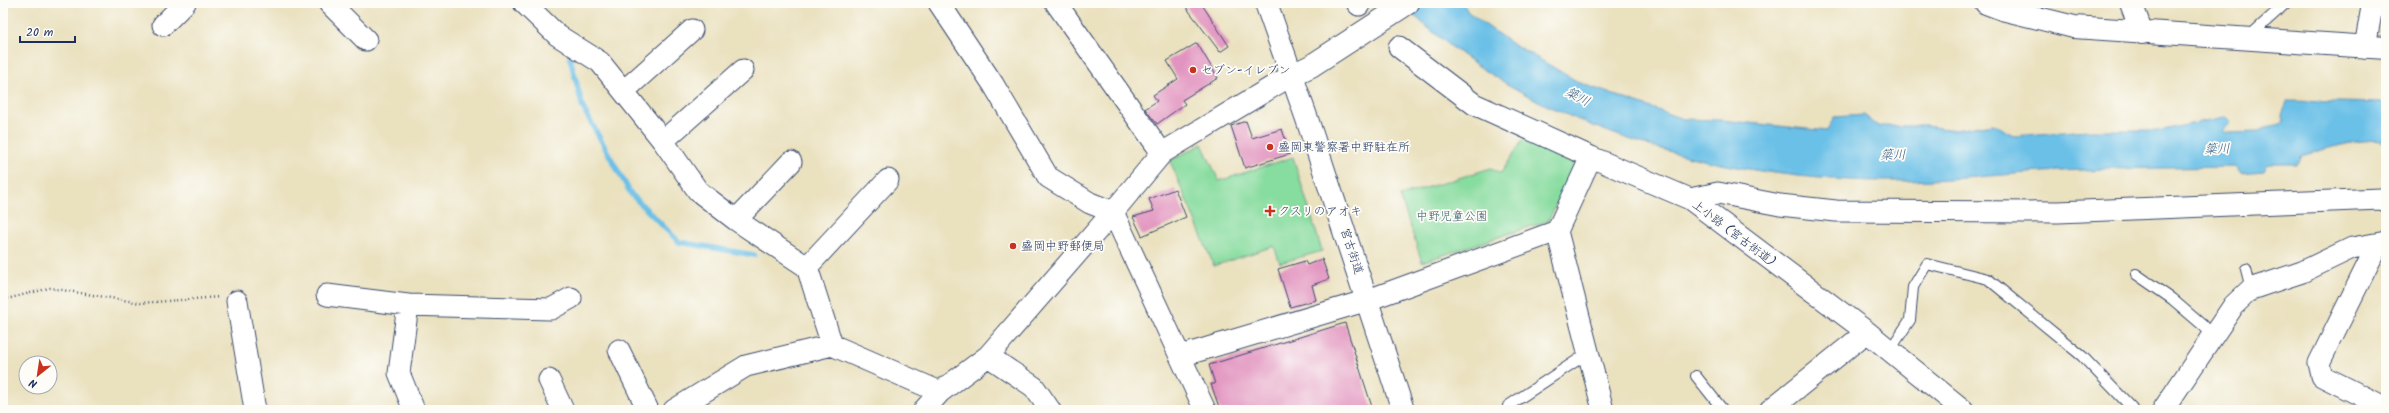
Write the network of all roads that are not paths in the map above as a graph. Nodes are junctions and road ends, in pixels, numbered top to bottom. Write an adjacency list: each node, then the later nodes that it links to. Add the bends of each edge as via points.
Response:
1 (185, 3): 12 (street)
2 (329, 3): 16 (street)
3 (524, 3): 21 (street, via 557,35 600,62)
4 (939, 3): 29 (street, via 993,84 1048,177 1090,203)
5 (1056, 3): 23 (street)
6 (1266, 3): 20 (main road, 宮古街道)
7 (1408, 3): 20 (main road, via 1312,66)
8 (1986, 3): 15 (main road, via 2074,27)
9 (2131, 3): 15 (main road)
10 (2286, 3): 14 (lane)
11 (2375, 3): 18 (street, via 2372,7)
12 (163, 25)
13 (692, 30): 21 (street)
14 (2254, 32)
15 (2142, 33): 18 (main road)
16 (366, 40)
17 (1399, 46): 24 (street, 上小路 (宮古街道), via 1474,104)
18 (2376, 47)
19 (743, 70): 22 (street)
20 (1292, 75): 23 (street); 39 (main road, 宮古街道)
21 (625, 90): 22 (street)
22 (663, 141): 30 (street, via 698,190)
23 (1162, 153): 29 (street)
24 (1591, 157): 27 (street, 上小路 (宮古街道)); 31 (street)
25 (791, 162): 30 (street)
26 (888, 180): 33 (street)
27 (1690, 199): 28 (street, via 1718,193 1780,205 1836,211 2058,212 2380,199); 42 (street, 上小路 (宮古街道))
28 (2386, 201)
29 (1113, 212): 48 (street); 49 (street)
30 (736, 220): 33 (street)
31 (1557, 231): 39 (street); 47 (street)
32 (2382, 243): 36 (street, via 2352,248 2302,272); 54 (street, via 2319,364 2322,376)
33 (807, 268): 44 (street)
34 (2246, 269): 36 (lane)
35 (2136, 274): 43 (lane, via 2172,299)
36 (2250, 289): 43 (street, via 2234,305)
37 (327, 295): 41 (street)
38 (572, 298): 41 (street, via 551,309)
39 (1368, 300): 49 (street); 64 (main road, 宮古街道)
40 (238, 301): 56 (street)
41 (408, 305): 57 (street, via 399,373)
42 (1867, 332): 46 (street, 上小路 (宮古街道)); 67 (street)
43 (2214, 335): 69 (street)
44 (832, 345): 52 (street); 60 (street, via 746,366)
45 (619, 350): 59 (street)
46 (1890, 350): 55 (street, 上小路 (宮古街道)); 68 (lane, via 1910,320 1913,287 1927,264 1988,279 2082,356)
47 (1588, 353): 53 (lane); 65 (street)
48 (988, 356): 52 (street); 62 (street, via 1034,387)
49 (1181, 356): 63 (street)
50 (1696, 376): 66 (lane)
51 (549, 380): 58 (street)
52 (940, 392): 61 (street)
53 (1508, 406)
54 (2386, 408)
55 (1959, 409)
56 (255, 410)
57 (414, 410)
58 (563, 410)
59 (648, 410)
60 (674, 410)
61 (924, 410)
62 (1050, 410)
63 (1205, 410)
64 (1403, 410)
65 (1603, 410)
66 (1723, 410)
67 (1770, 410)
68 (2134, 410)
69 (2163, 410)

